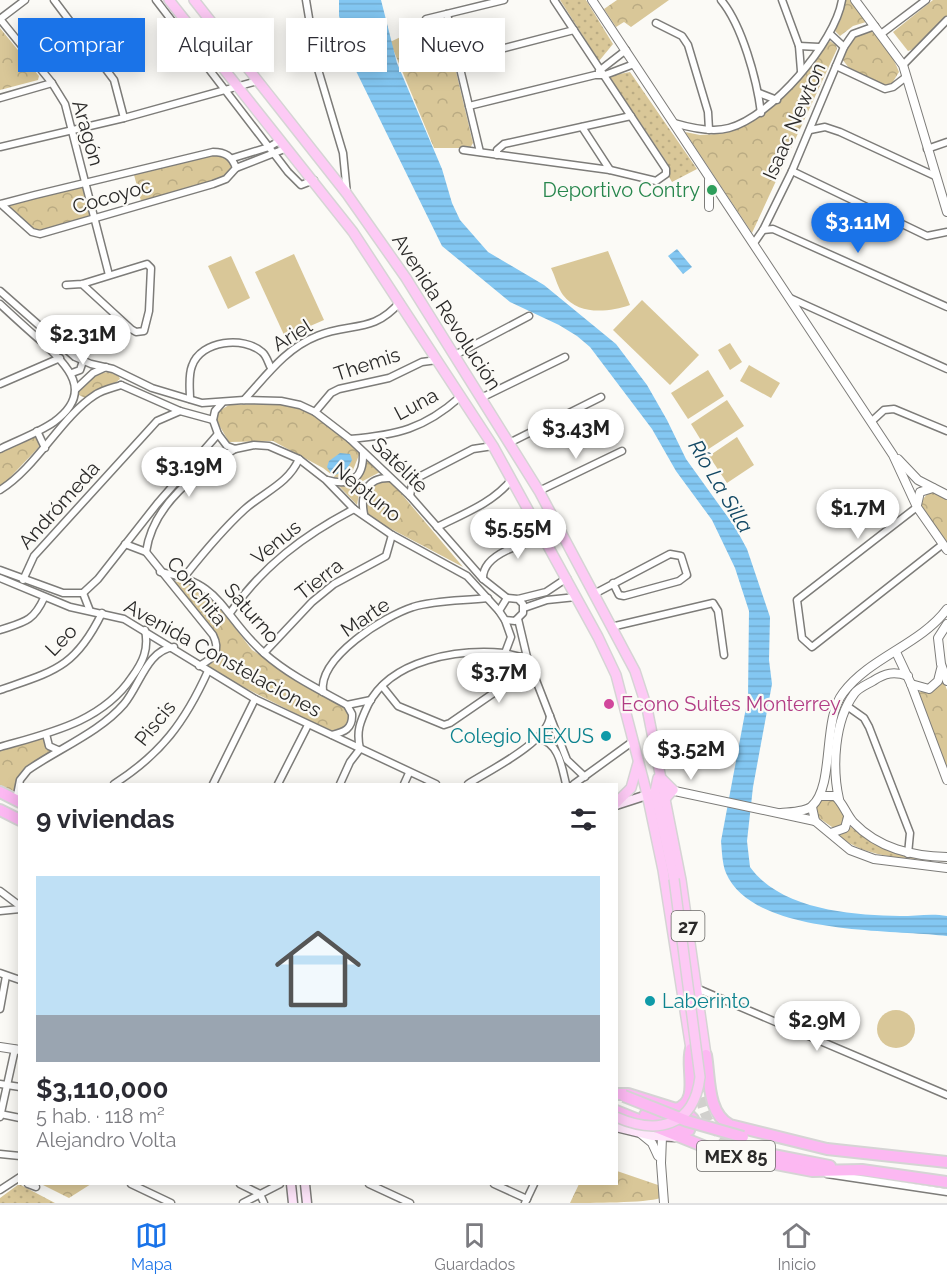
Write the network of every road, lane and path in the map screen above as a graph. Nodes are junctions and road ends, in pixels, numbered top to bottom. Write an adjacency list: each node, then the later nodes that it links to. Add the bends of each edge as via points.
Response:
1 (25, 0): 18 (street)
2 (54, 0): 47 (street, via 114,80)
3 (156, 0): 40 (street)
4 (169, 0): 39 (main road, Avenida Revolución / 27)
5 (195, 0): 37 (main road, Avenida Revolución)
6 (306, 0): 70 (street, via 317,66 343,153)
7 (504, 0): 15 (street)
8 (554, 0): 22 (street)
9 (592, 0): 29 (street)
10 (721, 0): 41 (street, via 735,22)
11 (782, 0): 25 (street)
12 (842, 0): 23 (street, Isaac Newton)
13 (855, 0): 21 (street)
14 (926, 0): 24 (street)
15 (447, 14): 16 (street); 17 (street)
16 (430, 18)
17 (448, 18)
18 (0, 19): 38 (street, Aragón)
19 (947, 20): 31 (street)
20 (656, 23): 51 (street, via 682,36 688,45 708,112)
21 (875, 26): 24 (street); 27 (street, Isaac Newton, via 853,34)
22 (574, 30): 28 (street); 34 (street)
23 (830, 34): 26 (street, Isaac Newton); 27 (street)
24 (882, 34): 31 (street)
25 (799, 46): 26 (street); 35 (street)
26 (819, 47): 35 (street, Isaac Newton)
27 (844, 47): 32 (street, Isaac Newton)
28 (505, 48)
29 (626, 50): 30 (street); 34 (street)
30 (634, 64): 34 (street); 48 (street)
31 (903, 65): 36 (street)
32 (837, 66): 36 (street, via 885,89); 52 (street, Isaac Newton)
33 (461, 72): 44 (street)
34 (603, 72): 44 (street); 46 (street)
35 (801, 72): 43 (street, Isaac Newton)
36 (906, 77): 57 (street)
37 (257, 81): 39 (street); 70 (main road, Avenida Revolución)
38 (52, 83): 42 (street); 50 (street, Aragón, via 65,104)
39 (240, 87): 40 (street); 54 (main road, Avenida Revolución / 27)
40 (226, 91): 47 (street); 56 (street)
41 (759, 93): 43 (street); 45 (street)
42 (0, 98)
43 (777, 100): 45 (street, Isaac Newton)
44 (469, 106): 59 (street)
45 (761, 113): 51 (street, Isaac Newton, via 727,129)
46 (631, 116): 49 (street); 64 (street, via 666,174 656,181)
47 (124, 118): 50 (street)
48 (674, 123): 51 (street, Isaac Newton); 66 (street)
49 (582, 127): 61 (street, via 504,144); 64 (street)
50 (72, 129): 55 (street); 69 (street, Aragón)
51 (709, 130)
52 (810, 130): 65 (street, Isaac Newton); 67 (street, via 832,129)
53 (947, 142): 57 (street)
54 (284, 144): 56 (street, Cocoyoc); 60 (street, Cocoyoc); 68 (main road, Avenida Revolución / 27)
55 (0, 147)
56 (268, 147): 60 (street); 62 (street, Cocoyoc)
57 (927, 149): 67 (street)
58 (463, 150): 59 (street)
59 (480, 152): 61 (street)
60 (274, 155): 63 (street, Cocoyoc); 68 (street, via 301,185)
61 (497, 155): 64 (street)
62 (233, 158): 63 (street); 69 (street, Cocoyoc, via 213,152)
63 (236, 168): 76 (street, Cocoyoc, via 226,179 213,184)
64 (610, 170)
65 (792, 171): 77 (street, Isaac Newton); 78 (street, via 927,236)
66 (708, 176): 72 (street); 79 (street)
67 (935, 176): 74 (street)
68 (314, 180): 75 (main road, Avenida Revolución / 27)
69 (85, 183): 71 (street, Cocoyoc); 76 (street, Aragón)
70 (347, 194): 73 (main road, Avenida Revolución)
71 (0, 204): 76 (street, Cocoyoc, via 36,234)
72 (709, 207)
73 (357, 208): 75 (main road); 89 (main road, Avenida Revolución)
74 (947, 212)
75 (340, 213): 85 (main road, Avenida Revolución / 27)
76 (94, 218): 80 (street, Aragón)
77 (763, 230): 79 (street, Isaac Newton); 87 (street, via 773,229)
78 (947, 232)
79 (754, 243): 84 (street)
80 (109, 275): 81 (street); 81 (street, via 143,264 151,268 144,331 130,329)
81 (82, 284): 82 (street)
82 (66, 285)
83 (0, 291): 93 (street)
84 (790, 298): 96 (street); 114 (street)
85 (400, 302): 92 (main road, Avenida Revolución / 27); 95 (street, Ariel, via 379,321 330,331 304,342)
86 (0, 304): 91 (street)
87 (947, 307)
88 (529, 316): 89 (street)
89 (455, 355): 104 (main road, Avenida Revolución)
90 (565, 357): 104 (street)
91 (60, 358): 97 (street); 99 (street)
92 (437, 360): 102 (main road, Avenida Revolución / 27); 111 (street, Themis, via 423,362 389,378 339,389 330,393)
93 (82, 361): 94 (street); 97 (street, via 80,370)
94 (106, 367): 98 (street); 101 (street, via 93,373)
95 (271, 368): 105 (street, via 259,349 226,343 210,345 192,365); 106 (street, Ariel)
96 (947, 369)
97 (72, 373): 101 (street)
98 (124, 373): 100 (street); 105 (street, via 152,388)
99 (0, 384)
100 (121, 384): 107 (street); 110 (street)
101 (75, 392): 107 (street, via 79,400); 115 (street, via 62,415)
102 (460, 397): 118 (street, Luna, via 442,413 404,432); 120 (main road, Avenida Revolución / 27)
103 (601, 397): 119 (street)
104 (481, 398): 119 (main road, Avenida Revolución)
105 (190, 399): 108 (street)
106 (244, 400): 109 (street); 111 (street, Satélite, via 281,401)
107 (87, 401): 122 (street)
108 (202, 403): 109 (street); 112 (street)
109 (222, 403): 113 (street, via 214,411)
110 (180, 411): 112 (street); 151 (street, Andrómeda, via 157,421 34,556)
111 (315, 412): 118 (street, Satélite)
112 (200, 416): 113 (street)
113 (213, 420): 117 (street)
114 (872, 421): 116 (street, via 884,411 894,409); 126 (street)
115 (37, 431): 121 (street); 122 (street)
116 (947, 431)
117 (218, 434): 123 (street, via 227,446); 142 (street)
118 (350, 439): 125 (street, Satélite)
119 (509, 443): 133 (main road, Avenida Revolución)
120 (493, 446): 129 (main road, Avenida Revolución / 27); 135 (street, via 473,449 415,479)
121 (0, 448)
122 (45, 448): 132 (street)
123 (235, 449): 127 (street, Neptuno, via 269,446); 144 (street, via 197,474 162,509 152,525)
124 (622, 451): 133 (street)
125 (363, 452): 128 (street, Satélite); 130 (street, via 359,477 346,483)
126 (893, 455): 131 (street, via 918,480); 136 (street)
127 (299, 459): 130 (street, Neptuno); 147 (street, via 290,476 217,536)
128 (391, 478): 135 (street, Satélite); 138 (street, via 376,480 366,487)
129 (513, 479): 139 (street, via 476,508); 141 (main road, Avenida Revolución / 27)
130 (326, 480): 137 (street, Neptuno)
131 (934, 489): 134 (street); 136 (street, via 920,492)
132 (0, 490)
133 (539, 491): 154 (main road, Avenida Revolución)
134 (947, 495)
135 (410, 496): 139 (street, Satélite)
136 (917, 507): 143 (street); 143 (street, via 797,600 802,638 812,647)
137 (354, 509): 138 (street, Neptuno); 165 (street, Venus, via 290,547 246,590)
138 (364, 514): 140 (street, Neptuno)
139 (437, 527): 150 (street, Satélite)
140 (392, 535): 157 (street, Neptuno, via 461,572); 177 (street, Tierra, via 386,556 334,584)
141 (546, 538): 149 (main road, Avenida Revolución / 27); 150 (street, via 488,562)
142 (125, 544): 144 (street, Conchita); 153 (street)
143 (945, 547)
144 (146, 552): 146 (street, Conchita)
145 (0, 570): 151 (street)
146 (160, 572): 147 (street, Saturno); 182 (street, Conchita, via 216,641 214,656)
147 (185, 576): 165 (street, Saturno, via 209,589)
148 (0, 578): 156 (street, Avenida Constelaciones)
149 (567, 578): 155 (main road, Avenida Revolución / 27); 159 (street, via 546,592)
150 (483, 579): 158 (street, Satélite)
151 (23, 580): 153 (street, via 69,595)
152 (613, 583): 152 (street, via 619,595 624,596 679,581 687,571 681,556 674,553); 154 (street)
153 (83, 593): 162 (street)
154 (594, 594): 169 (main road, Avenida Revolución)
155 (576, 597): 160 (street, via 547,600); 185 (main road, Avenida Revolución / 27)
156 (44, 598): 162 (street, Avenida Constelaciones); 171 (street, via 32,618)
157 (488, 598): 163 (street, Neptuno); 190 (street, Marte, via 416,606 381,621 341,653 324,675)
158 (507, 598): 159 (street); 163 (street)
159 (518, 599): 160 (street)
160 (524, 608): 166 (street)
161 (947, 609): 170 (street)
162 (90, 611): 164 (street, Avenida Constelaciones)
163 (499, 611): 167 (street)
164 (102, 613): 172 (street, Avenida Constelaciones); 189 (street, Leo, via 88,638 63,666)
165 (230, 613): 177 (street, Saturno)
166 (518, 619): 167 (street); 180 (street)
167 (505, 620): 178 (street, via 511,637)
168 (947, 624): 173 (street)
169 (611, 627): 179 (street, via 713,603 718,611); 184 (main road, Avenida Revolución)
170 (927, 628): 173 (street); 176 (street)
171 (0, 630)
172 (145, 630): 175 (street, Avenida Constelaciones); 199 (street, via 147,647 143,659 116,698 82,720)
173 (938, 638): 174 (street); 181 (street)
174 (947, 642)
175 (174, 647): 182 (street, Avenida Constelaciones); 205 (street, via 156,653 116,712)
176 (896, 651): 186 (street); 224 (street, via 853,681 837,703)
177 (264, 653): 190 (street, Saturno, via 289,674)
178 (505, 653): 180 (street); 188 (street, via 430,658 399,672)
179 (724, 655)
180 (524, 657): 188 (street, via 514,680 444,725 398,706); 197 (street)
181 (941, 664): 186 (street, via 934,686 922,689); 187 (street)
182 (200, 666): 183 (street, Avenida Constelaciones)
183 (208, 671): 192 (street, Avenida Constelaciones); 212 (street, Piscis, via 168,741)
184 (635, 671): 185 (main road, via 634,677 627,680); 191 (main road, Avenida Revolución)
185 (616, 675): 194 (main road, Avenida Revolución / 27)
186 (909, 680): 196 (street, via 892,672 882,675 854,693); 210 (street)
187 (947, 681)
188 (382, 686): 193 (street)
189 (0, 690)
190 (323, 692): 195 (street, Saturno)
191 (644, 697): 194 (main road, via 633,692); 208 (main road, Avenida Revolución)
192 (255, 699): 198 (street, Avenida Constelaciones); 213 (street)
193 (371, 700): 195 (street); 204 (street, via 358,727)
194 (624, 701): 202 (main road, Avenida Revolución / 27)
195 (347, 705): 200 (street, via 352,714 350,726)
196 (847, 706): 225 (street, via 835,773); 236 (street, via 864,718 869,727 910,833)
197 (550, 715): 201 (street); 209 (street, via 567,760)
198 (308, 725): 200 (street, Avenida Constelaciones); 214 (street)
199 (46, 734): 203 (street); 205 (street, via 49,746)
200 (332, 735): 204 (street, Avenida Constelaciones)
201 (539, 739): 218 (street); 219 (street, via 549,742 556,751)
202 (632, 742): 206 (main road, Avenida Revolución / 27); 209 (street)
203 (0, 747)
204 (360, 749): 207 (street, Avenida Constelaciones); 215 (street)
205 (58, 750): 211 (street, via 23,776)
206 (638, 763): 223 (main road, Avenida Revolución / 27); 227 (main road, via 632,788)
207 (409, 773): 216 (street); 217 (street, Avenida Constelaciones)
208 (660, 776): 221 (main road); 223 (main road)
209 (585, 777): 220 (street)
210 (947, 780)
211 (22, 783)
212 (115, 783)
213 (213, 783)
214 (279, 783)
215 (340, 783)
216 (404, 783)
217 (434, 783)
218 (470, 783)
219 (566, 783)
220 (576, 783)
221 (673, 790): 223 (main road); 231 (street)
222 (0, 792): 226 (highway)
223 (657, 794): 228 (main road); 245 (main road, Avenida Revolución / 27, via 681,880); 248 (main road, Avenida Revolución / 27, via 663,870); 263 (main road, bridge, via 674,879 700,1077 698,1092 686,1112 667,1125 644,1127)
224 (822, 796): 225 (street); 229 (street)
225 (839, 799): 232 (street)
226 (18, 801)
227 (618, 803)
228 (618, 804)
229 (812, 807): 231 (street); 234 (street)
230 (0, 810): 233 (highway)
231 (781, 813): 234 (street)
232 (848, 817): 235 (street, via 845,828); 236 (street, via 870,837)
233 (18, 819)
234 (815, 821): 235 (street)
235 (831, 833): 238 (street, via 850,850 874,859)
236 (908, 854): 237 (street)
237 (947, 857)
238 (947, 868)
239 (0, 891): 240 (street)
240 (18, 906)
241 (18, 908): 242 (street)
242 (0, 911)
243 (3, 975): 244 (street); 246 (street)
244 (18, 979)
245 (696, 988): 247 (main road, Avenida Revolución / 27); 257 (street)
246 (0, 1009)
247 (700, 1013): 248 (main road, via 693,1018); 250 (main road, Avenida Revolución / 27)
248 (684, 1015): 249 (main road, Avenida Revolución / 27)
249 (688, 1034): 250 (main road); 252 (main road, Avenida Revolución / 27)
250 (704, 1034): 254 (main road, Avenida Revolución / 27)
251 (0, 1047): 253 (street)
252 (691, 1049): 255 (highway); 259 (highway, via 690,1096 686,1104)
253 (17, 1050): 256 (street)
254 (706, 1055): 271 (highway, via 715,1110 730,1125 827,1149)
255 (695, 1077)
256 (4, 1084): 261 (street)
257 (947, 1095)
258 (619, 1097): 259 (highway, via 628,1094); 259 (highway, via 684,1131 689,1130 693,1119); 273 (highway, MEX 85, bridge, via 743,1137 853,1160)
259 (676, 1109)
260 (618, 1112): 267 (highway, MEX 85)
261 (0, 1115): 262 (street)
262 (18, 1118)
263 (618, 1118)
264 (618, 1128): 265 (main road)
265 (641, 1134): 266 (main road); 272 (street, via 652,1143)
266 (662, 1137): 267 (main road); 272 (street)
267 (679, 1137): 275 (highway, MEX 85, via 740,1157)
268 (748, 1150): 274 (highway)
269 (0, 1154): 270 (street)
270 (18, 1156)
271 (947, 1162)
272 (661, 1163): 298 (street)
273 (947, 1168)
274 (862, 1170): 275 (highway, MEX 85); 277 (highway, MEX 85)
275 (812, 1171): 289 (street)
276 (18, 1179): 288 (street)
277 (947, 1182)
278 (31, 1185): 287 (street)
279 (133, 1185): 293 (street)
280 (242, 1185): 290 (street)
281 (278, 1185): 290 (street)
282 (291, 1185): 296 (main road)
283 (305, 1185): 292 (main road)
284 (371, 1185): 297 (street)
285 (497, 1185): 291 (street)
286 (534, 1185): 291 (street)
287 (36, 1187)
288 (0, 1190)
289 (947, 1192)
290 (260, 1194): 294 (street); 295 (street)
291 (526, 1201)
292 (306, 1202)
293 (171, 1203)
294 (243, 1203)
295 (264, 1203)
296 (293, 1203)
297 (410, 1203)
298 (664, 1203)

